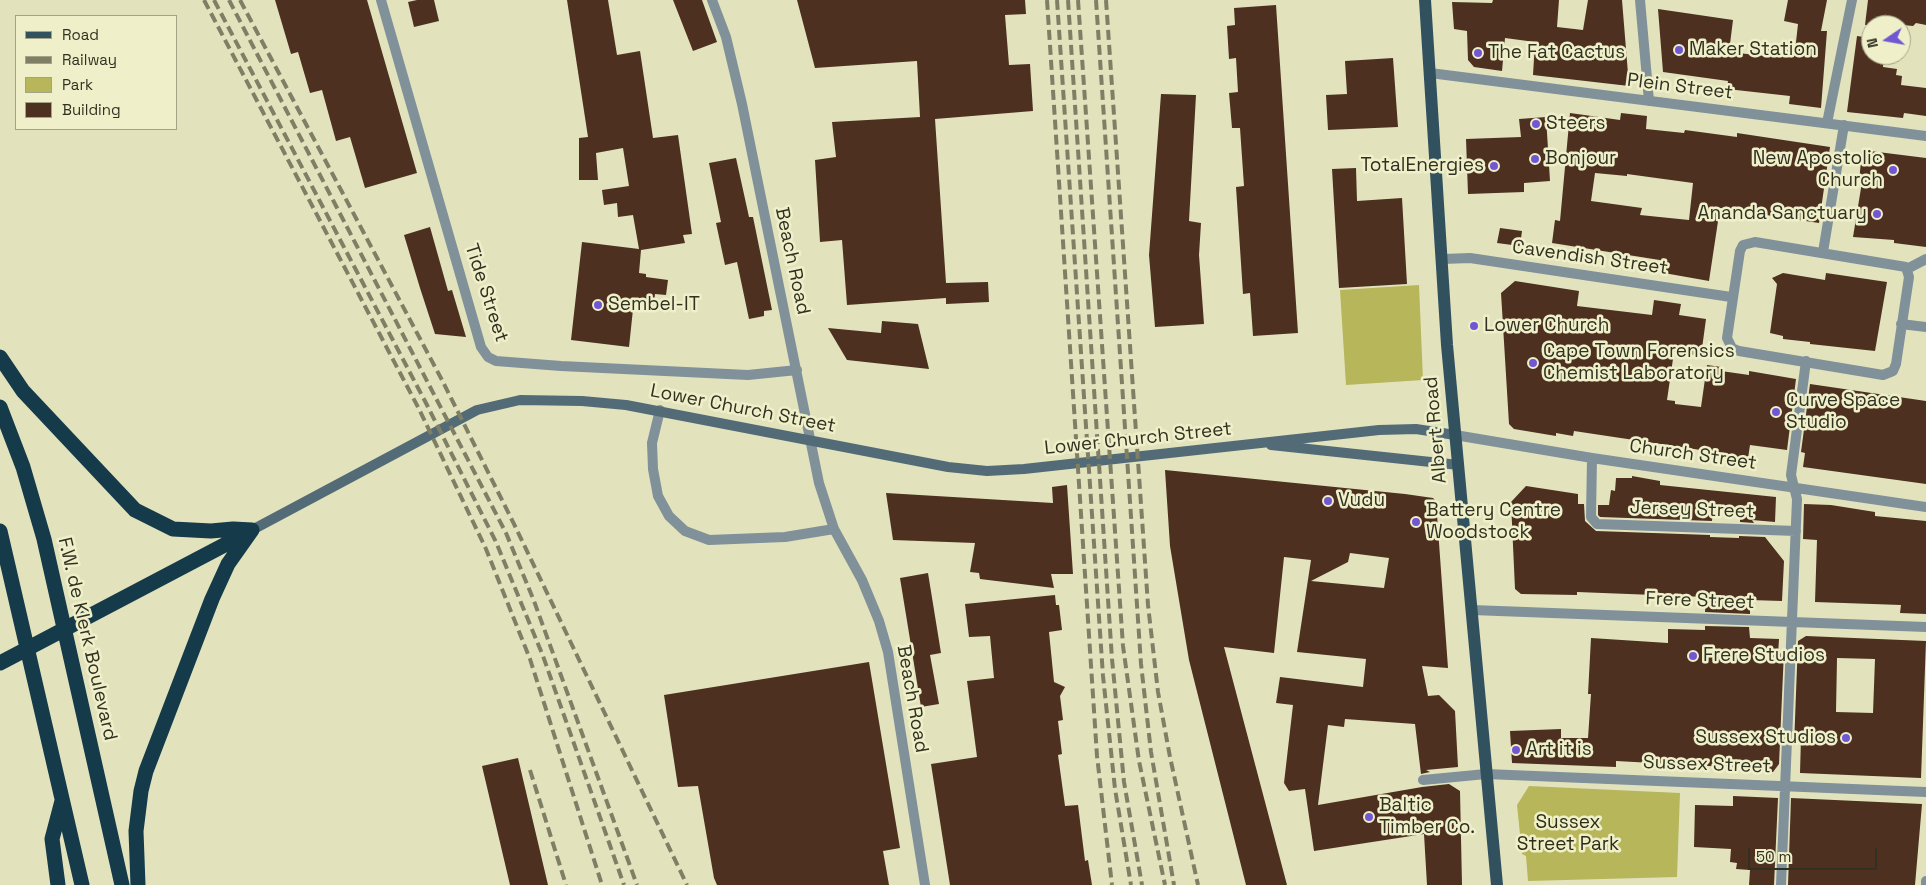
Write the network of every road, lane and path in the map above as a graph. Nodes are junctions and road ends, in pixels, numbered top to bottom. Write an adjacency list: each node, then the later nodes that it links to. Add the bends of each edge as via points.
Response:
1 (381, 0): 20 (street, Tide Street, via 481,347 488,357 496,361 561,366 738,375)
2 (712, 0): 20 (street, Beach Road, via 726,37 742,104)
3 (1425, 0): 6 (main road, Albert Road)
4 (1640, 0): 7 (street)
5 (1852, 0): 8 (street)
6 (1430, 73): 7 (street, Plein Street); 12 (main road, Albert Road)
7 (1649, 101): 8 (street, Plein Street)
8 (1828, 123): 9 (street, Plein Street)
9 (1844, 126): 10 (street, Plein Street); 11 (street)
10 (1926, 136)
11 (1823, 252): 14 (street, via 1901,265); 15 (street, via 1755,242 1743,245)
12 (1443, 259): 15 (street, Cavendish Street, via 1470,258); 23 (main road, Albert Road)
13 (1926, 259): 14 (street)
14 (1907, 269): 16 (street, via 1909,276)
15 (1731, 297): 19 (street, via 1727,338 1732,348)
16 (1902, 324): 17 (street); 19 (street, via 1896,364 1888,374)
17 (1926, 327)
18 (0, 357): 30 (highway, via 23,391 135,510 173,529 211,532)
19 (1806, 361): 27 (street, via 1791,475)
20 (797, 370): 29 (street, Beach Road, via 819,483)
21 (0, 407): 45 (highway, F.W. de Klerk Boulevard, via 23,467 42,531)
22 (660, 410): 24 (main road, Lower Church Street, via 948,467 987,470 1024,469); 29 (street, via 652,442 658,496 669,516 685,531 709,540 785,537); 30 (main road, Lower Church Street, via 582,401 520,400 493,405 477,410)
23 (1455, 435): 24 (main road, Lower Church Street, via 1416,429 1379,430); 25 (street, Church Street); 26 (main road, Albert Road)
24 (1255, 443): 26 (main road, Lower Church Street)
25 (1592, 458): 27 (street, Church Street); 31 (street, Jersey Street, via 1591,517 1597,524)
26 (1459, 465): 33 (main road, Albert Road)
27 (1794, 488): 28 (street, Church Street); 31 (street)
28 (1926, 506)
29 (834, 529): 47 (street, Beach Road, via 862,580 888,652)
30 (252, 530): 36 (highway); 46 (highway, via 228,564 212,599 146,771 136,831)
31 (1796, 531): 34 (street)
32 (0, 532): 41 (highway)
33 (1472, 610): 34 (street, Frere Street); 37 (main road, Albert Road)
34 (1792, 621): 35 (street, Frere Street); 39 (street)
35 (1926, 626)
36 (0, 663)
37 (1486, 774): 38 (street, Sussex Street); 39 (street, Sussex Street); 48 (main road, Albert Road)
38 (1423, 780)
39 (1786, 786): 40 (street, Sussex Street); 49 (street)
40 (1926, 792)
41 (63, 798): 43 (highway, via 52,839); 44 (highway)
42 (1926, 881): 50 (street)
43 (58, 885)
44 (82, 885)
45 (122, 885)
46 (138, 885)
47 (925, 885)
48 (1497, 885)
49 (1781, 885)
50 (1926, 885)

